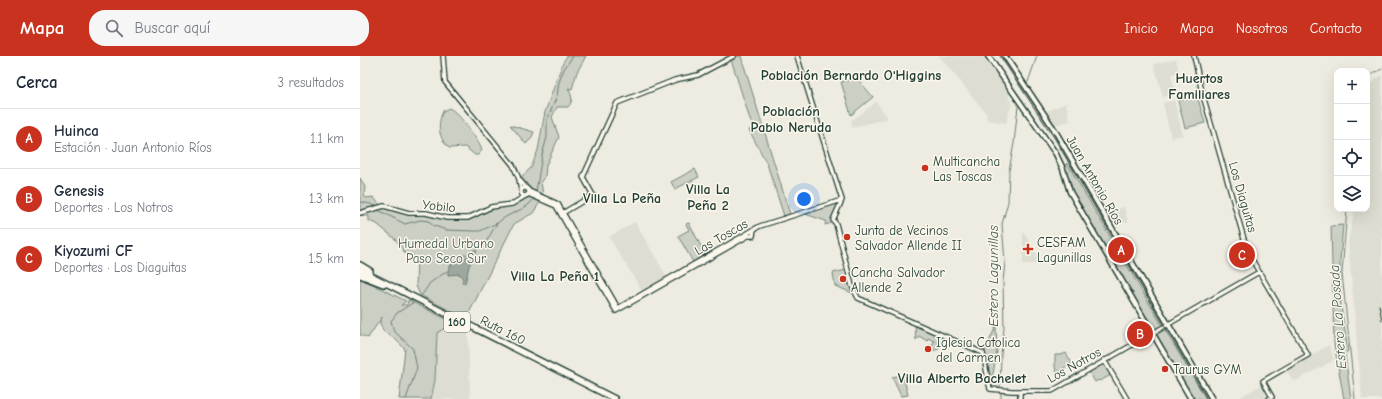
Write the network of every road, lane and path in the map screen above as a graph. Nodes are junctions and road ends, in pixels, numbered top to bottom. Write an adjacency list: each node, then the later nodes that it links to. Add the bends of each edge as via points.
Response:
1 (443, 56): 7 (street, via 445,82 510,161)
2 (734, 56): 13 (street, via 698,75 675,80 618,102 583,177 593,195)
3 (797, 56): 10 (street)
4 (988, 56): 22 (main road, via 1056,154 1068,190)
5 (1005, 56): 21 (main road, Juan Antonio Ríos, via 1054,129)
6 (1194, 56): 17 (street, Los Diaguitas, via 1246,246)
7 (519, 179): 8 (street); 9 (street)
8 (521, 192): 9 (street, via 523,195); 9 (street, via 524,188); 11 (street)
9 (529, 193): 11 (street, Yobilo); 13 (street, via 557,204)
10 (842, 200): 14 (street, Las Toscas); 24 (street, Los Notros, via 833,218 852,286 858,298 983,352 990,388)
11 (515, 202): 12 (street, Yobilo, via 491,207 466,218 407,213 386,207)
12 (360, 213)
13 (562, 214): 20 (street)
14 (754, 229): 20 (street, Las Toscas); 20 (street, Las Toscas, via 753,236 747,236)
15 (360, 265): 19 (highway)
16 (360, 270): 19 (highway, Ruta 160 / 160)
17 (1259, 272): 21 (street, Los Notros); 25 (street, Los Diaguitas, via 1308,355 1263,381)
18 (360, 274): 26 (highway, Ruta 160 / 160)
19 (392, 286): 27 (highway, Ruta 160 / 160)
20 (617, 309)
21 (1169, 325): 22 (street, Los Notros); 31 (main road, Juan Antonio Ríos)
22 (1153, 334): 23 (street, Los Notros); 30 (main road)
23 (1104, 360): 24 (street, Los Notros, via 1051,391); 29 (street)
24 (1020, 391): 28 (street)
25 (1270, 398)
26 (610, 399)
27 (615, 399)
28 (1020, 399)
29 (1128, 399)
30 (1192, 399)
31 (1212, 399)

